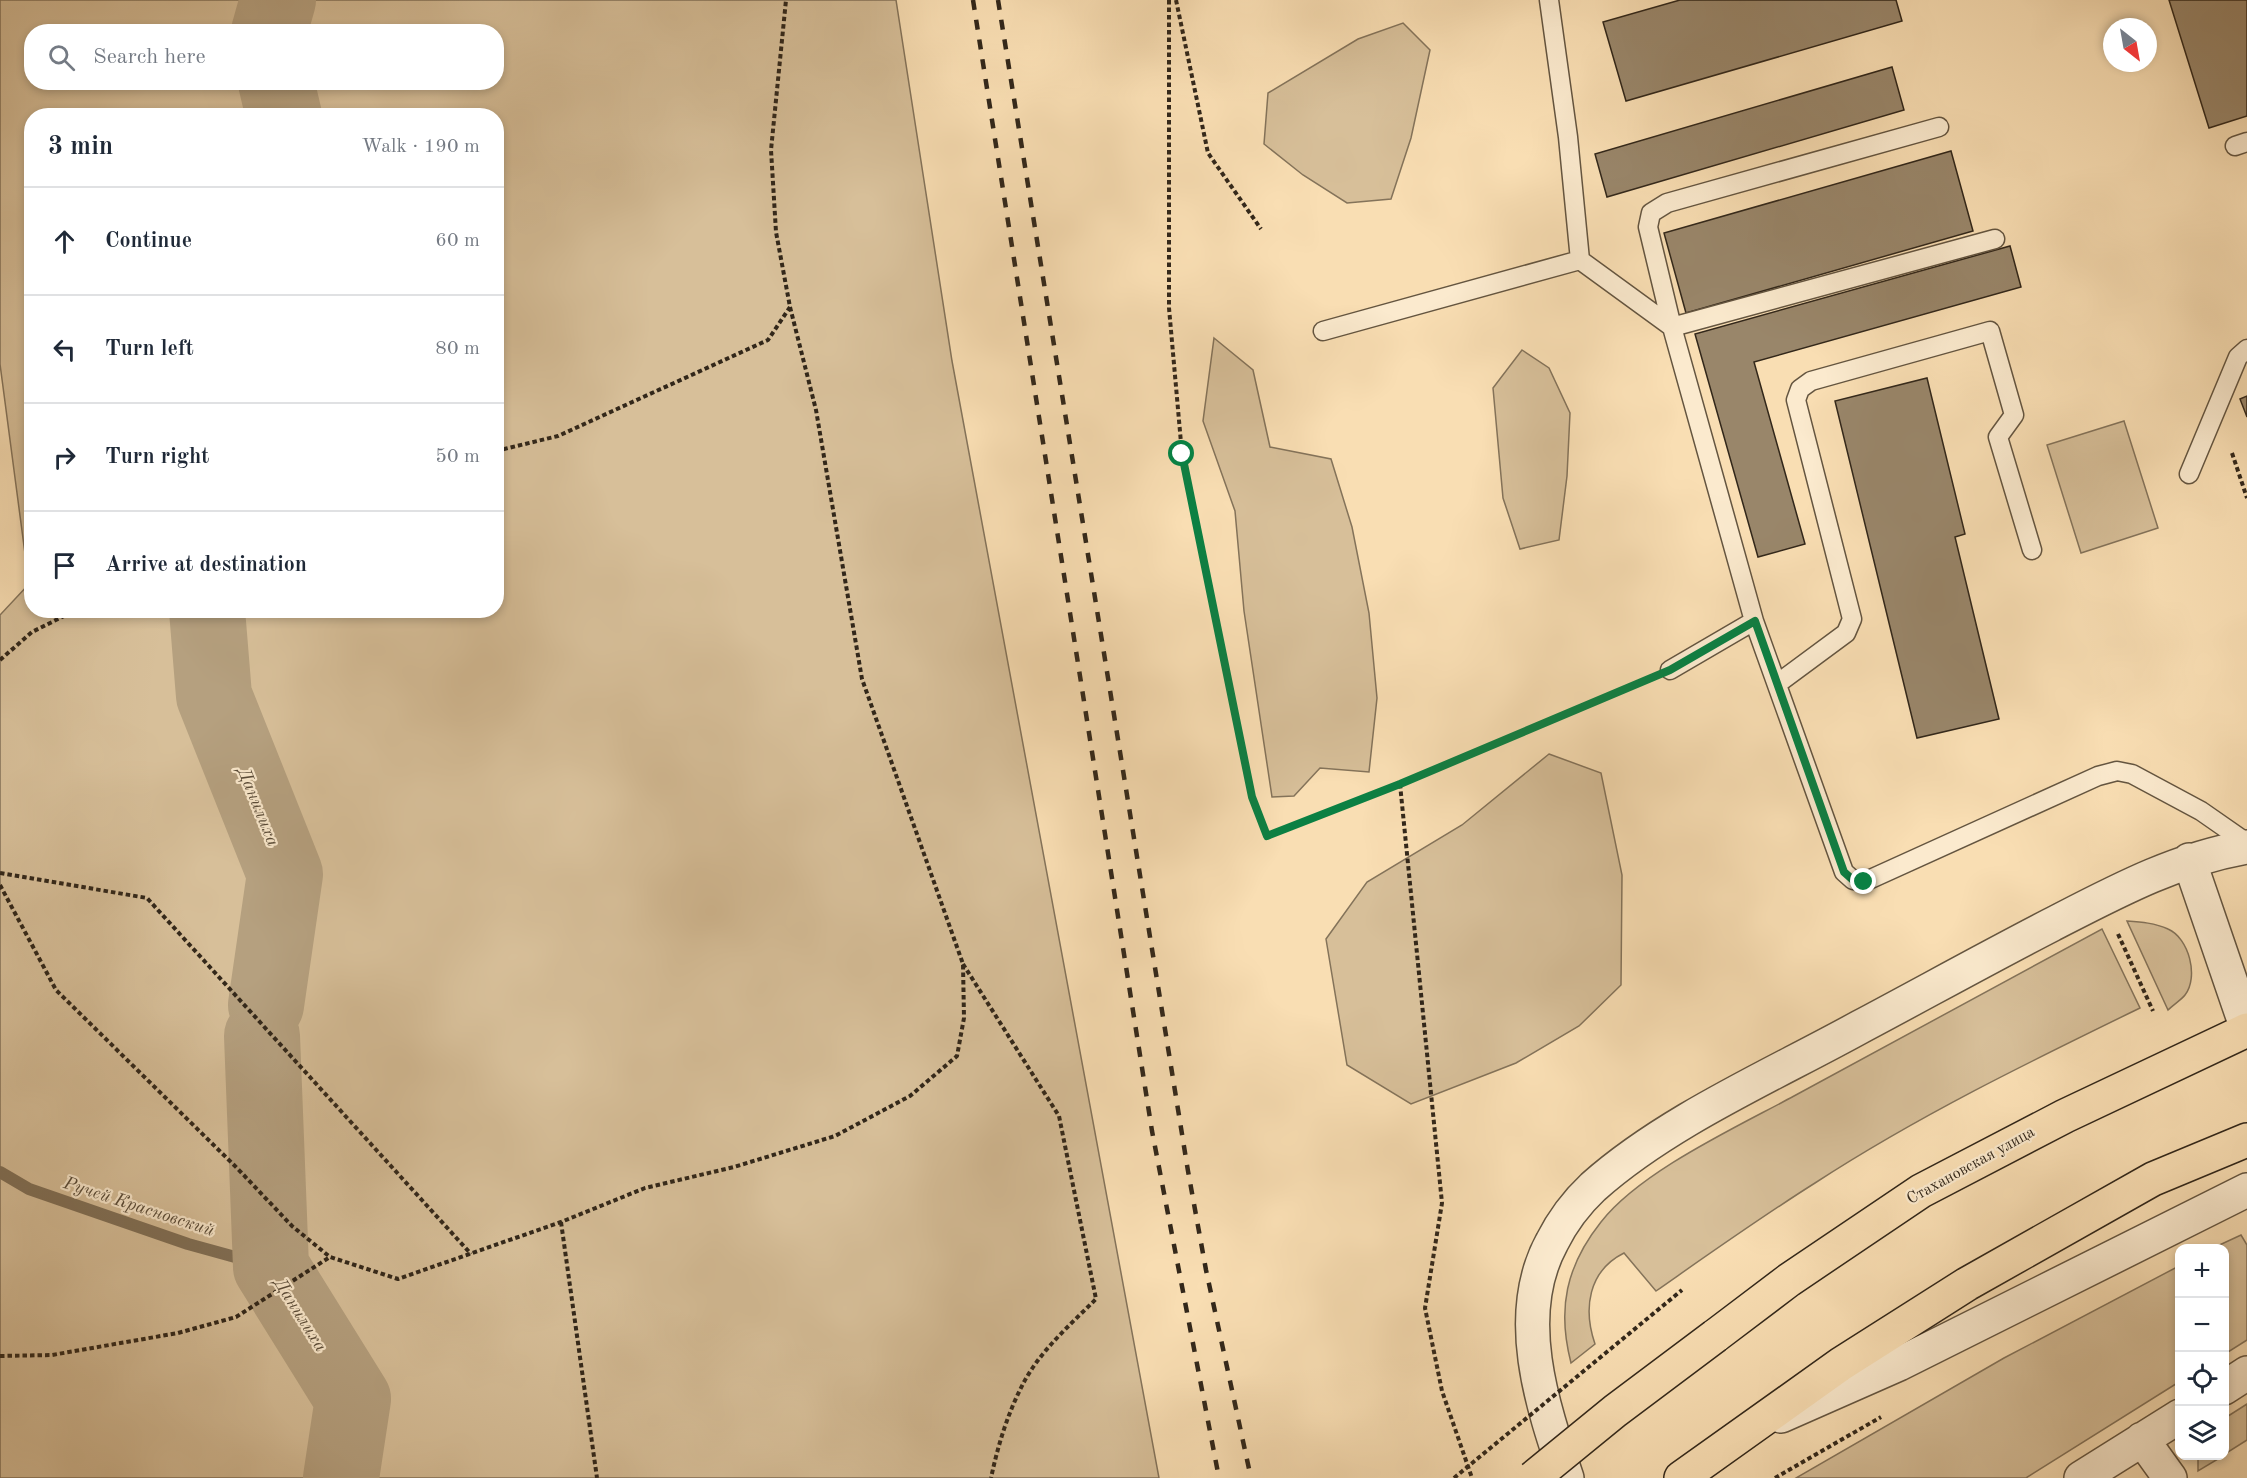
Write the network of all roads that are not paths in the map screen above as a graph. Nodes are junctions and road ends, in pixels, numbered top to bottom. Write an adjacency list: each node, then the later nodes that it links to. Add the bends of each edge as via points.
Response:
1 (1549, 0): 4 (lane)
2 (1939, 128): 5 (lane, via 1666,203 1651,213 1648,227)
3 (1995, 239): 5 (lane)
4 (1580, 260): 5 (lane); 6 (lane)
5 (1672, 327): 10 (lane)
6 (1323, 331)
7 (2247, 349): 8 (lane, via 2238,357)
8 (2189, 474)
9 (2032, 550): 12 (lane, via 1998,437 2014,415 1990,331 1811,381 1800,389 1796,400 1852,619 1846,633)
10 (1755, 621): 11 (lane); 12 (lane)
11 (1670, 670)
12 (1777, 684): 13 (lane, via 1844,872 1853,880 1864,882 2098,776 2117,771 2132,774 2191,806)
13 (2247, 845): 14 (street)
14 (2189, 860): 15 (street); 24 (street, via 2091,904 1674,1128 1592,1188 1570,1212 1550,1244 1533,1314 1538,1379)
15 (2247, 1030): 23 (main road, Стахановская улица, bridge, via 2066,1116 1921,1191 1789,1280)
16 (2247, 1140): 21 (main road, via 2153,1179 1967,1284)
17 (2247, 1190): 21 (street, via 1899,1364)
18 (2247, 1373): 19 (street)
19 (2229, 1385)
20 (2175, 1419): 22 (street)
21 (1739, 1435): 25 (main road)
22 (2142, 1439): 26 (street); 27 (street)
23 (1533, 1478)
24 (1567, 1478)
25 (1681, 1478)
26 (2081, 1478)
27 (2170, 1478)

